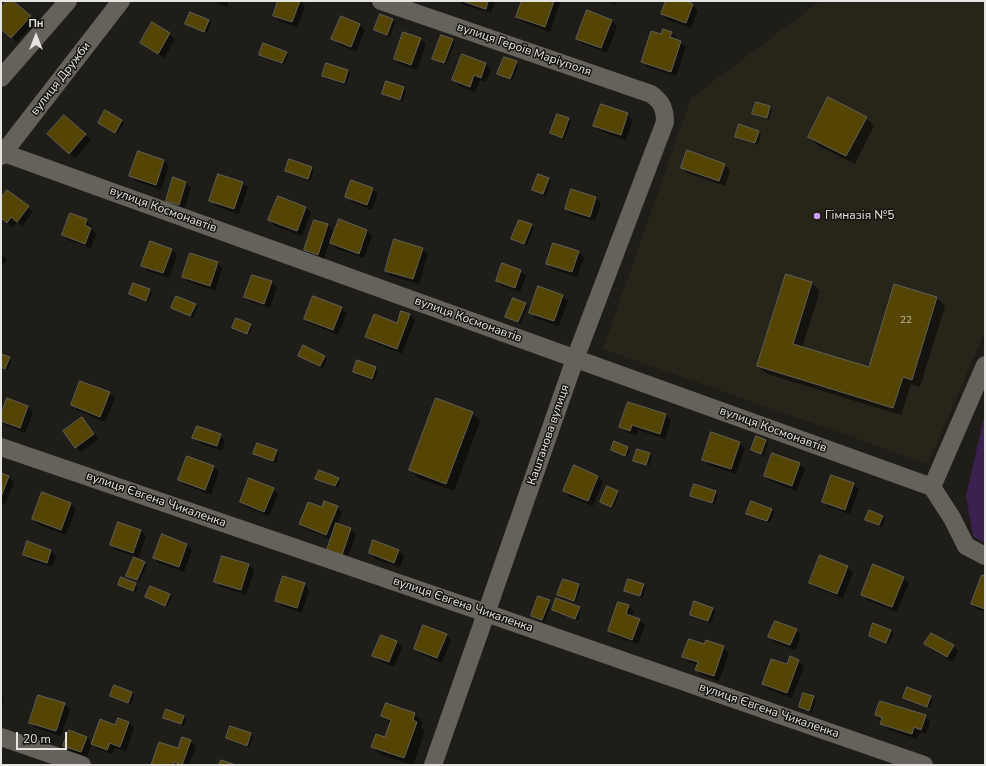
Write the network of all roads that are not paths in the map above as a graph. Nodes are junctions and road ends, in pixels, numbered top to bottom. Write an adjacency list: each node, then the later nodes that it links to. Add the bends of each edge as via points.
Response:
1 (68, 1): 4 (street)
2 (121, 1): 6 (street, вулиця Дружби)
3 (381, 1): 5 (street, вулиця Героїв Маріуполя, via 651,94)
4 (1, 78)
5 (663, 106): 7 (street, Каштанова вулиця, via 665,122)
6 (2, 154): 7 (street, вулиця Космонавтів)
7 (575, 359): 10 (street, вулиця Космонавтів); 12 (street, Каштанова вулиця)
8 (985, 365): 10 (street)
9 (1, 447): 12 (street, вулиця Євгена Чикаленка)
10 (932, 488): 11 (street, via 952,518 966,546)
11 (985, 556)
12 (486, 613): 15 (street, Каштанова вулиця); 16 (street, вулиця Євгена Чикаленка)
13 (1, 737): 14 (street)
14 (82, 765)
15 (433, 765)
16 (924, 765)

